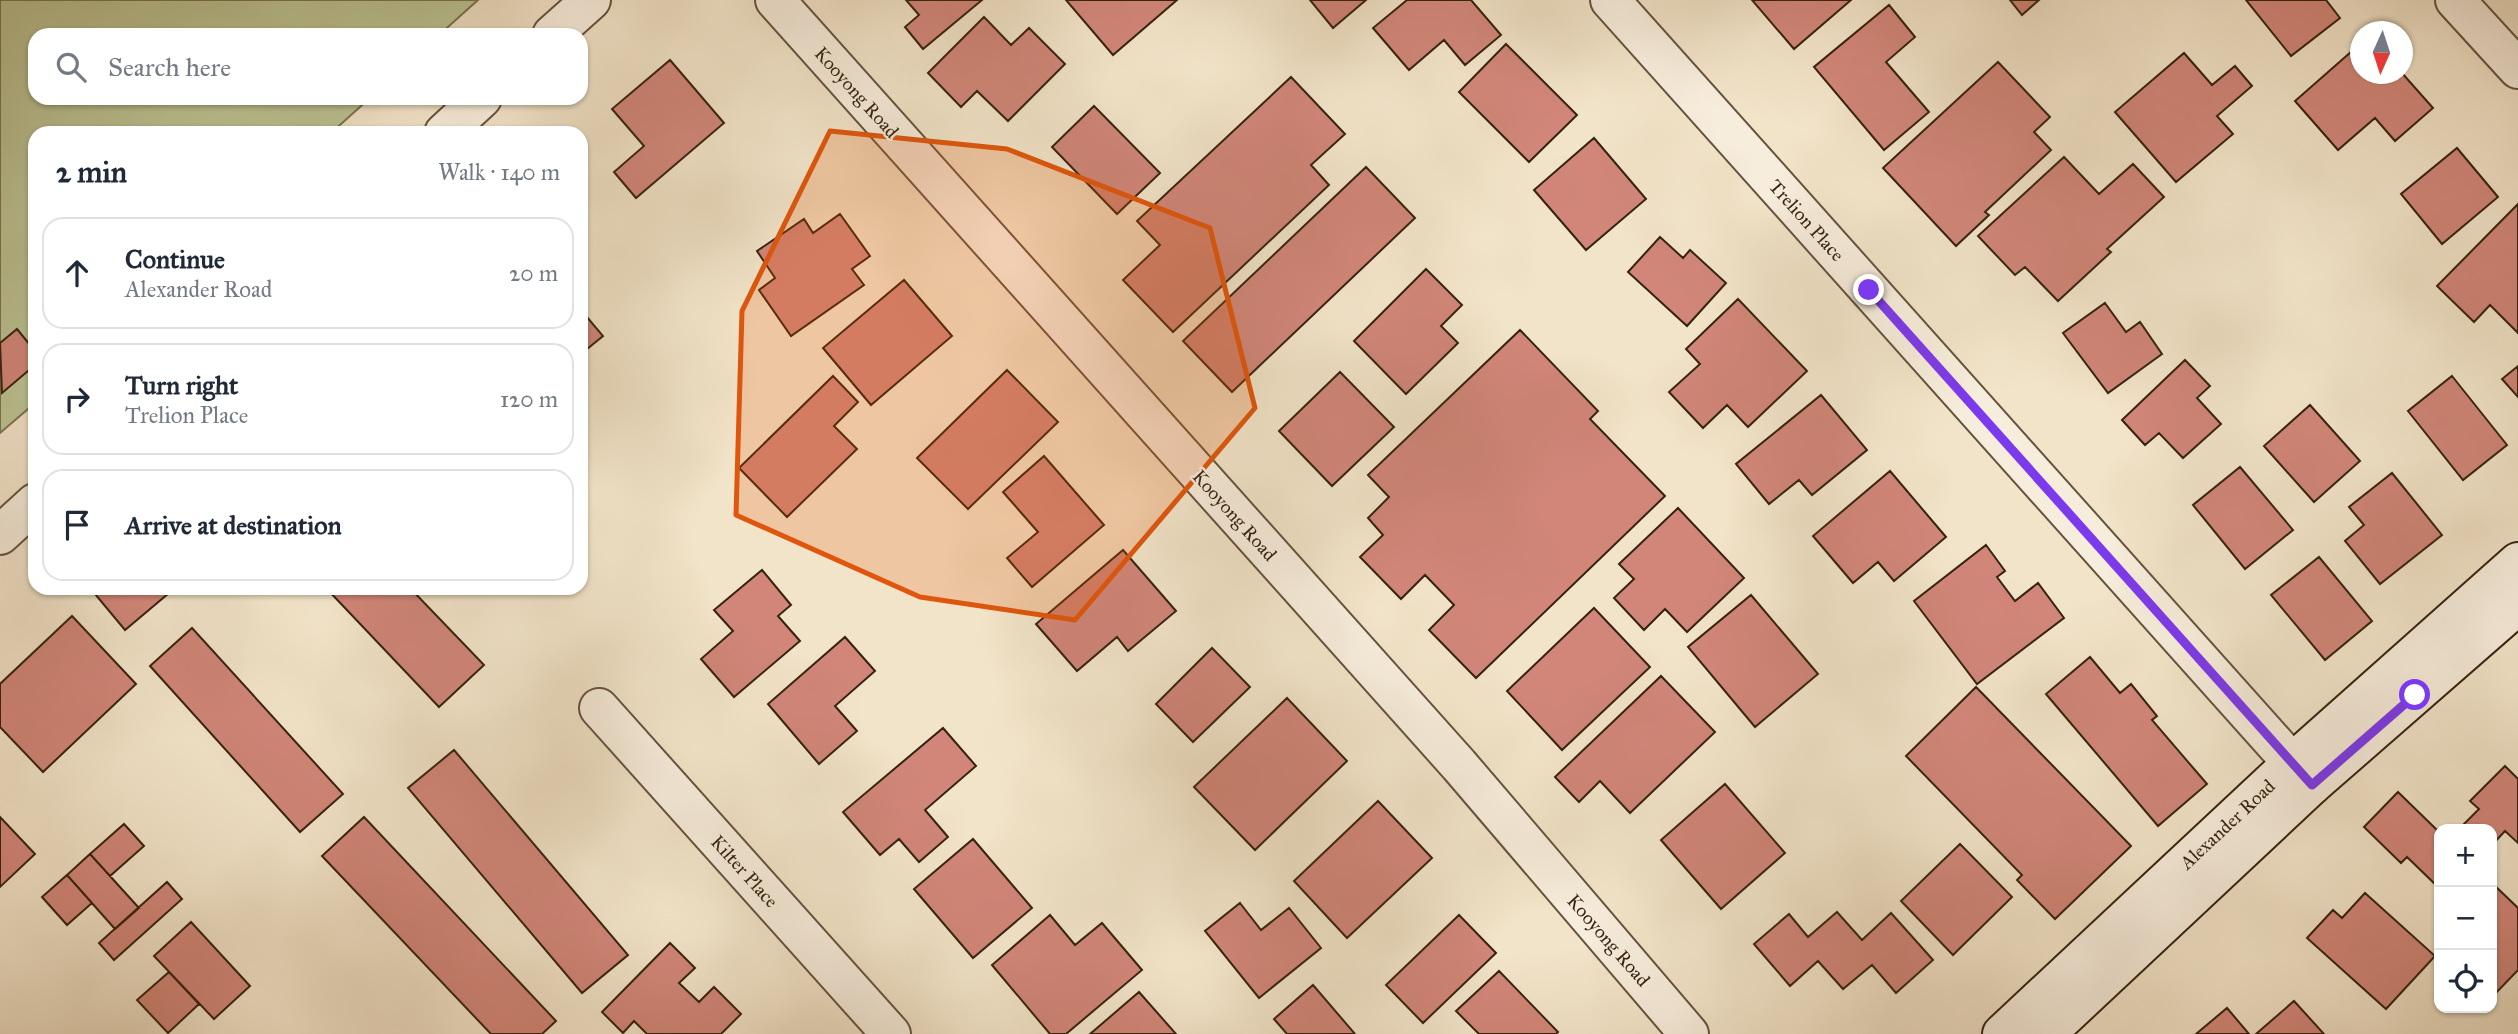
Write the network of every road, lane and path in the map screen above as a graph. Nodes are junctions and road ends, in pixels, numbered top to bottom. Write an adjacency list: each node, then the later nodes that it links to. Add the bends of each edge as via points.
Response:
1 (591, 0): 5 (street)
2 (775, 0): 16 (street, Kooyong Road, via 1459,765)
3 (1610, 0): 14 (street, Trelion Place)
4 (2455, 0): 6 (street)
5 (560, 28)
6 (2518, 69)
7 (474, 105): 8 (street)
8 (452, 126)
9 (28, 509): 10 (street)
10 (0, 535)
11 (2518, 562): 14 (street, Alexander Road)
12 (2518, 605): 14 (street, Alexander Road)
13 (599, 708): 15 (street, Kilter Place)
14 (2302, 774): 17 (street, Alexander Road); 18 (street, Alexander Road)
15 (891, 1034)
16 (1689, 1034)
17 (2002, 1034)
18 (2046, 1034)

